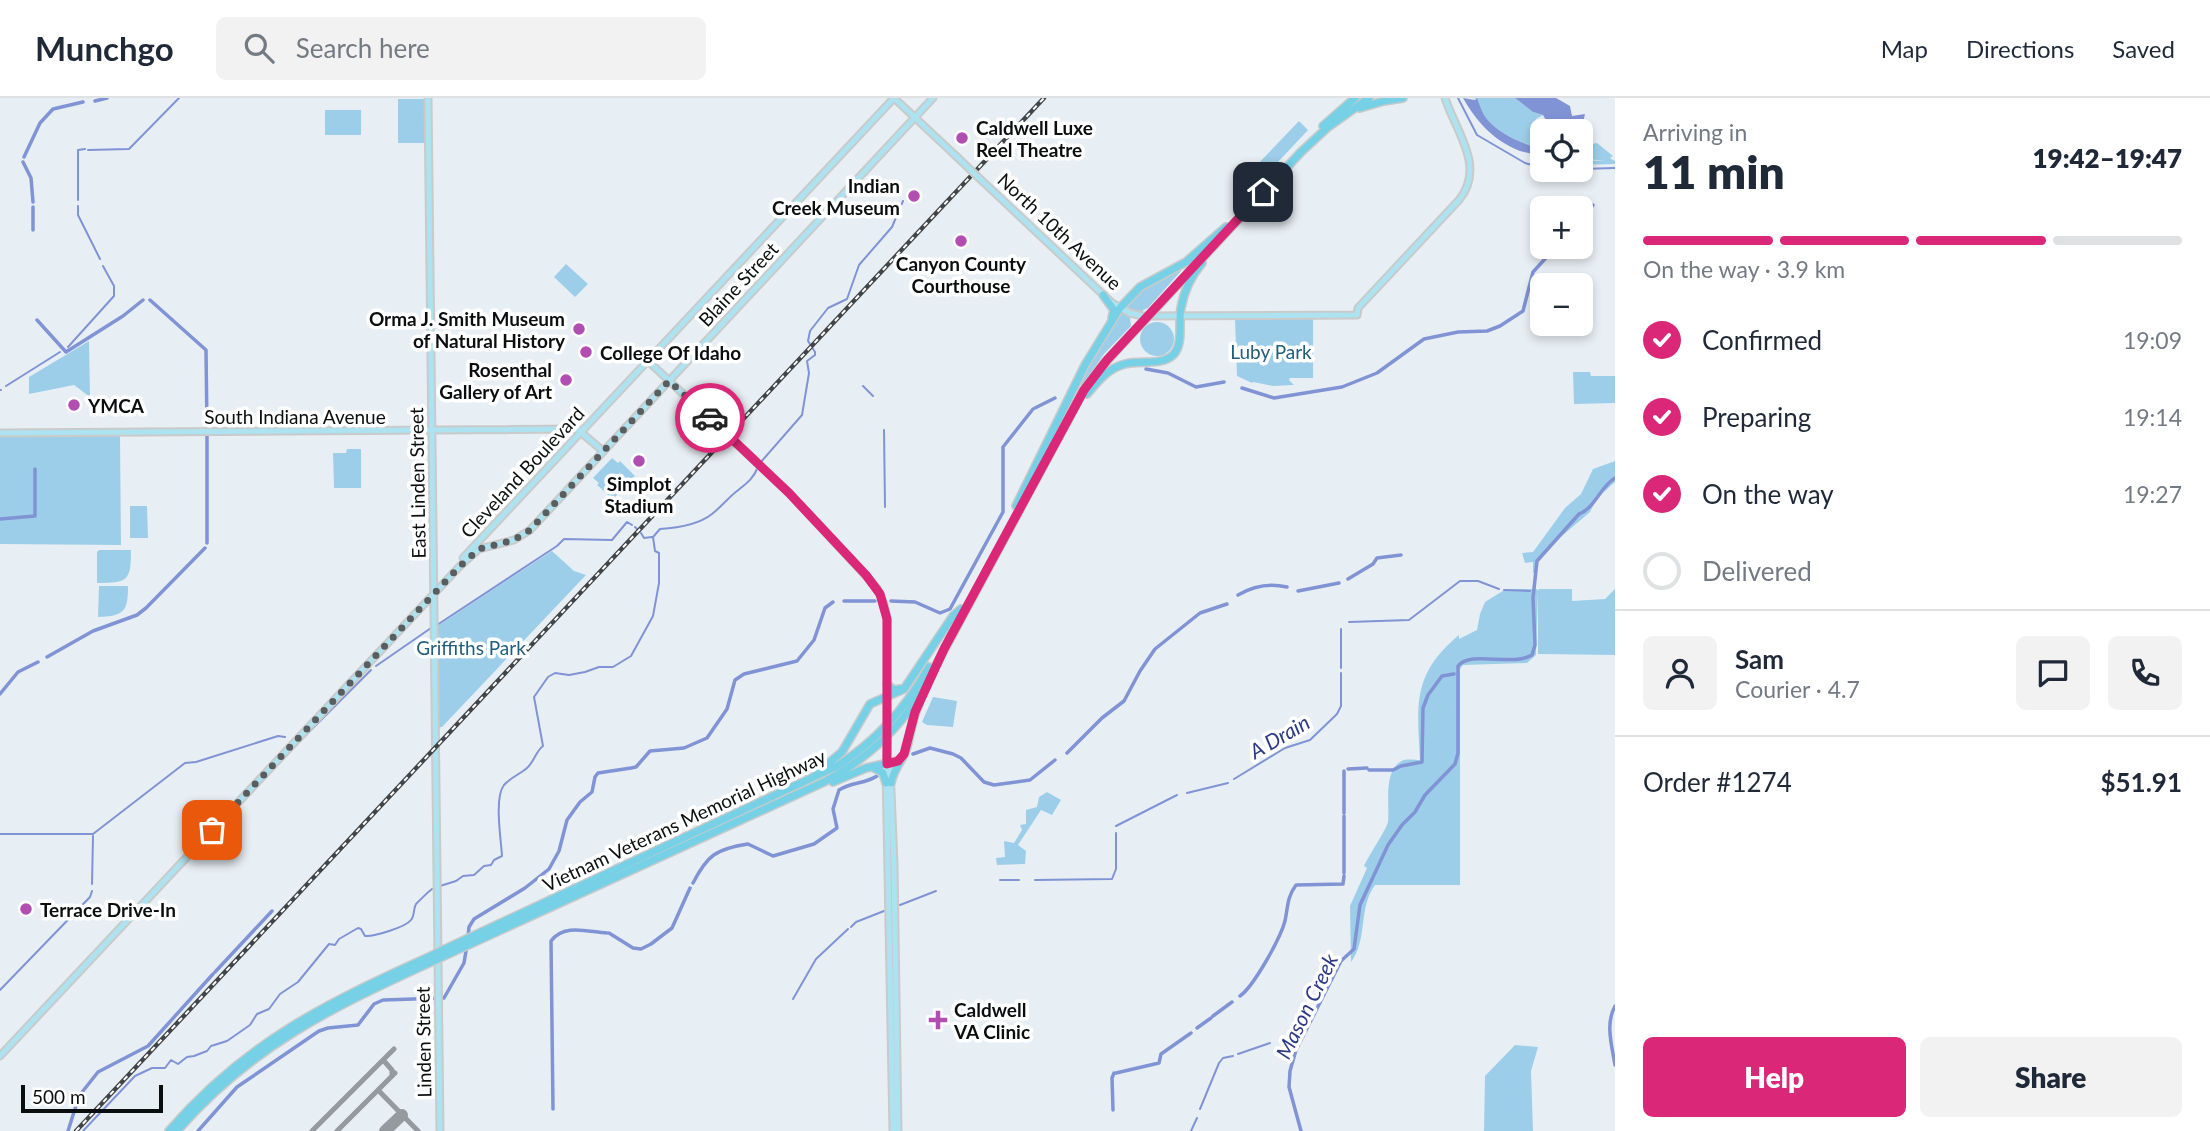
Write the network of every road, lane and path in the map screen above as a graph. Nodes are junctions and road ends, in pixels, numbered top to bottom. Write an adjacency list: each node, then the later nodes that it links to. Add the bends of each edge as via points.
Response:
1 (428, 98): 21 (main road, East Linden Street)
2 (894, 98): 10 (main road, North 10th Avenue); 19 (main road, Cleveland Boulevard)
3 (933, 98): 10 (main road, Blaine Street)
4 (1354, 98): 11 (highway)
5 (1362, 98): 11 (highway)
6 (1369, 98): 9 (highway)
7 (1403, 98): 9 (highway)
8 (1445, 98): 16 (main road, via 1470,157 1471,176 1462,197 1358,308 1357,315)
9 (1343, 115): 12 (highway)
10 (915, 118): 13 (main road, North 10th Avenue, bridge); 20 (main road, Blaine Street)
11 (1323, 126): 12 (highway)
12 (1226, 230): 14 (highway, via 1186,262 1135,291); 15 (highway); 15 (highway); 16 (highway, via 1190,281)
13 (1103, 295): 14 (main road, North 10th Avenue); 17 (highway, via 1114,310)
14 (1120, 308): 16 (main road, via 1143,316); 17 (highway)
15 (1153, 308): 18 (highway, bridge)
16 (1180, 317): 24 (highway, via 1174,354 1160,361 1126,363 1105,374)
17 (1112, 320): 26 (highway)
18 (1137, 326): 24 (highway, Vietnam Veterans Memorial Highway, via 1091,380); 26 (highway, Vietnam Veterans Memorial Highway, via 1085,383)
19 (648, 361): 20 (main road); 23 (main road, Cleveland Boulevard)
20 (669, 380): 25 (main road, Blaine Street); 38 (main road, via 789,493 880,594 887,613)
21 (432, 431): 22 (main road, South Indiana Avenue); 23 (main road, South Indiana Avenue); 30 (main road, East Linden Street)
22 (2, 432)
23 (582, 432): 25 (main road); 27 (main road, Cleveland Boulevard)
24 (1058, 438): 36 (highway, Vietnam Veterans Memorial Highway)
25 (603, 451): 28 (main road, Blaine Street, via 524,534)
26 (1014, 510): 35 (highway, Vietnam Veterans Memorial Highway)
27 (485, 539): 28 (main road); 31 (main road, Cleveland Boulevard)
28 (498, 542): 29 (main road, Blaine Street)
29 (465, 561): 32 (main road, Cleveland Boulevard)
30 (433, 578): 31 (main road); 32 (main road, East Linden Street)
31 (441, 582): 32 (main road, Cleveland Boulevard)
32 (433, 592): 33 (main road, Cleveland Boulevard); 34 (main road, East Linden Street); 51 (main road, Cleveland Boulevard)
33 (425, 603): 34 (main road); 51 (main road, Cleveland Boulevard)
34 (434, 608): 49 (main road, East Linden Street)
35 (961, 609): 37 (highway); 44 (highway, Vietnam Veterans Memorial Highway, via 921,681 882,731 837,766)
36 (944, 649): 40 (highway, via 915,712); 44 (highway, Vietnam Veterans Memorial Highway, via 914,704 880,744 843,772)
37 (909, 681): 38 (highway, via 897,691); 39 (highway, via 900,691)
38 (887, 684): 39 (main road)
39 (887, 695): 41 (main road, bridge); 44 (highway, via 870,704 832,762)
40 (900, 759): 41 (highway); 43 (highway)
41 (887, 764): 42 (highway); 43 (main road)
42 (866, 768): 43 (highway, via 880,770); 44 (highway, via 824,786)
43 (888, 783): 45 (main road); 46 (main road)
44 (788, 794): 49 (highway, Vietnam Veterans Memorial Highway)
45 (887, 819): 46 (main road); 47 (main road)
46 (894, 846): 47 (main road)
47 (892, 885): 48 (main road); 50 (main road)
48 (890, 945): 50 (main road, via 892,979); 55 (main road)
49 (437, 955): 52 (highway, via 331,1003 272,1038 210,1088); 53 (highway, via 288,1034 234,1074); 54 (main road, Linden Street)
50 (896, 981): 56 (main road)
51 (0, 1054)
52 (169, 1131)
53 (177, 1131)
54 (440, 1131)
55 (892, 1131)
56 (898, 1131)

